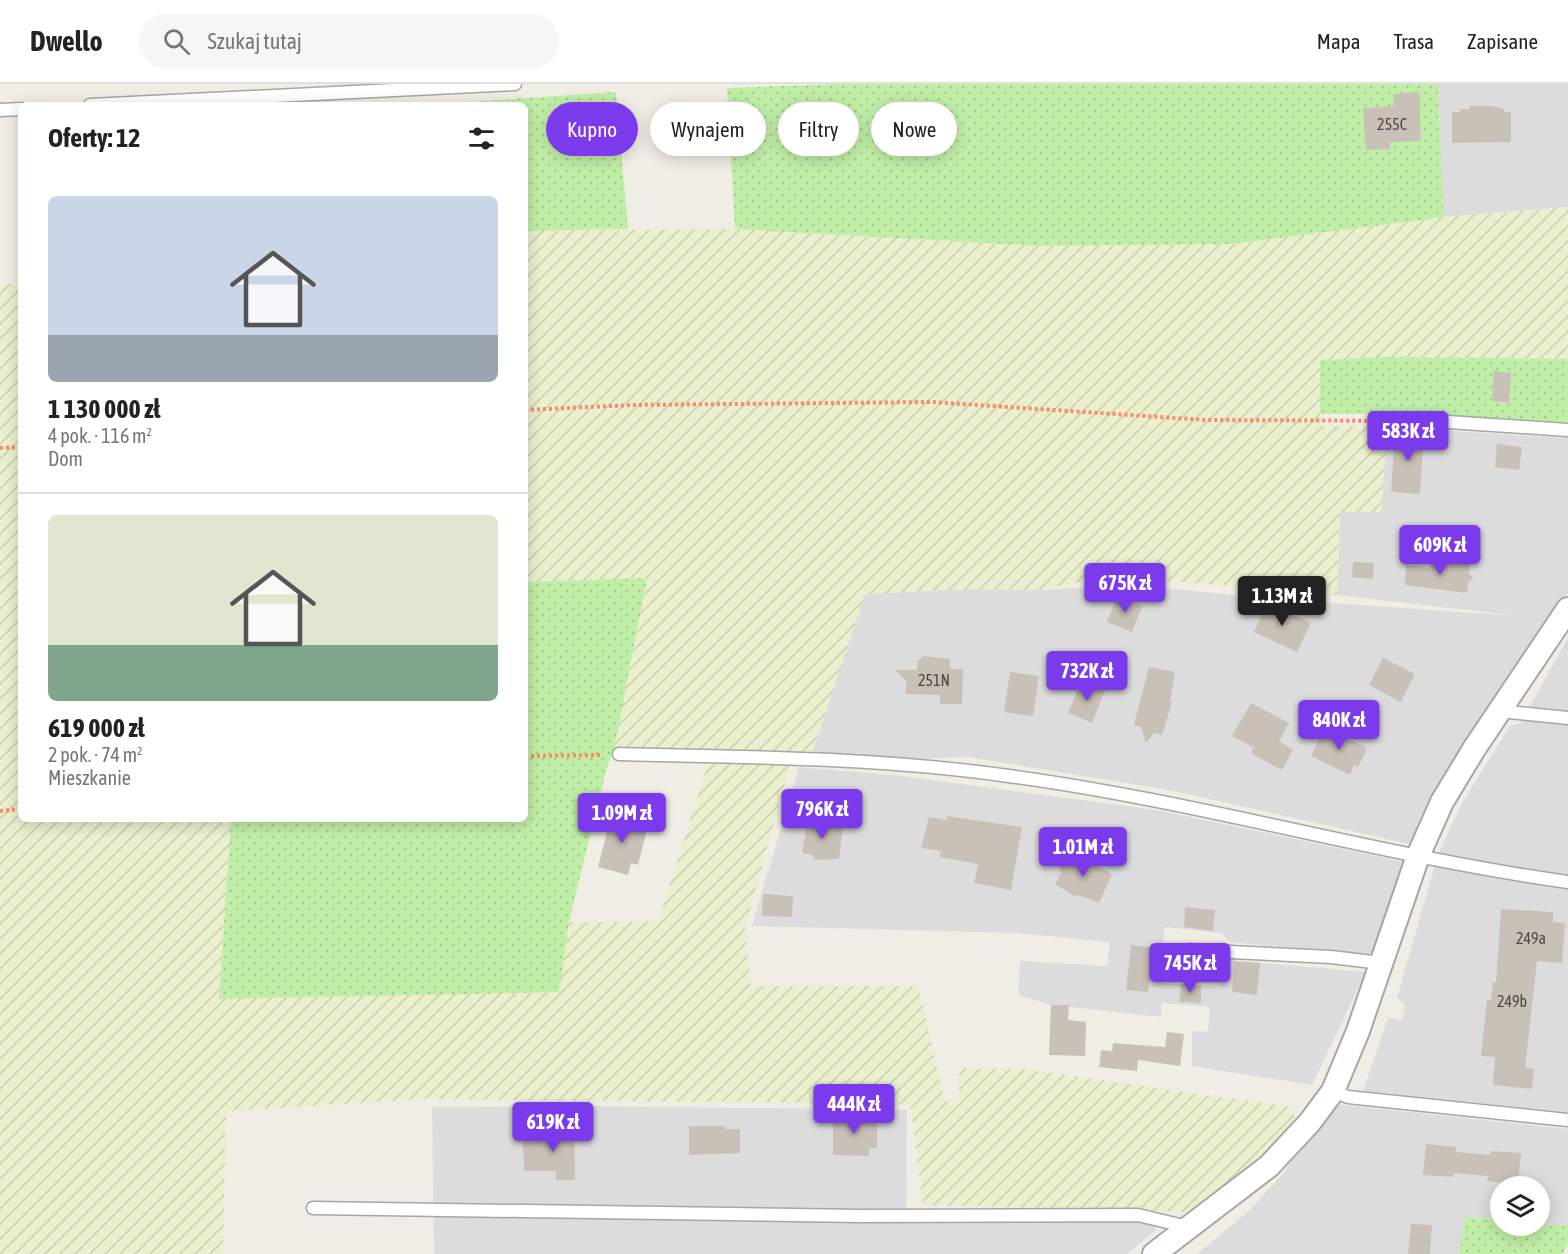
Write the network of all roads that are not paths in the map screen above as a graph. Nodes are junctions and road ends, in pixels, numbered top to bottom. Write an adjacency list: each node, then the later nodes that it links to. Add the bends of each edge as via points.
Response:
1 (514, 84): 2 (lane)
2 (151, 102)
3 (18, 109): 4 (lane)
4 (0, 110)
5 (1432, 421): 6 (lane)
6 (1568, 430)
7 (1568, 609): 8 (street)
8 (1499, 711): 9 (lane); 11 (street, via 1442,802)
9 (1568, 717)
10 (619, 754): 11 (lane, via 809,759 1010,776)
11 (1418, 856): 12 (lane); 14 (street)
12 (1568, 882)
13 (1189, 950): 14 (lane)
14 (1381, 963): 15 (street)
15 (1333, 1091): 16 (lane, via 1348,1097); 18 (street, via 1286,1150)
16 (1568, 1120)
17 (313, 1208): 18 (lane, via 1138,1215)
18 (1188, 1227): 19 (street)
19 (1154, 1254)

